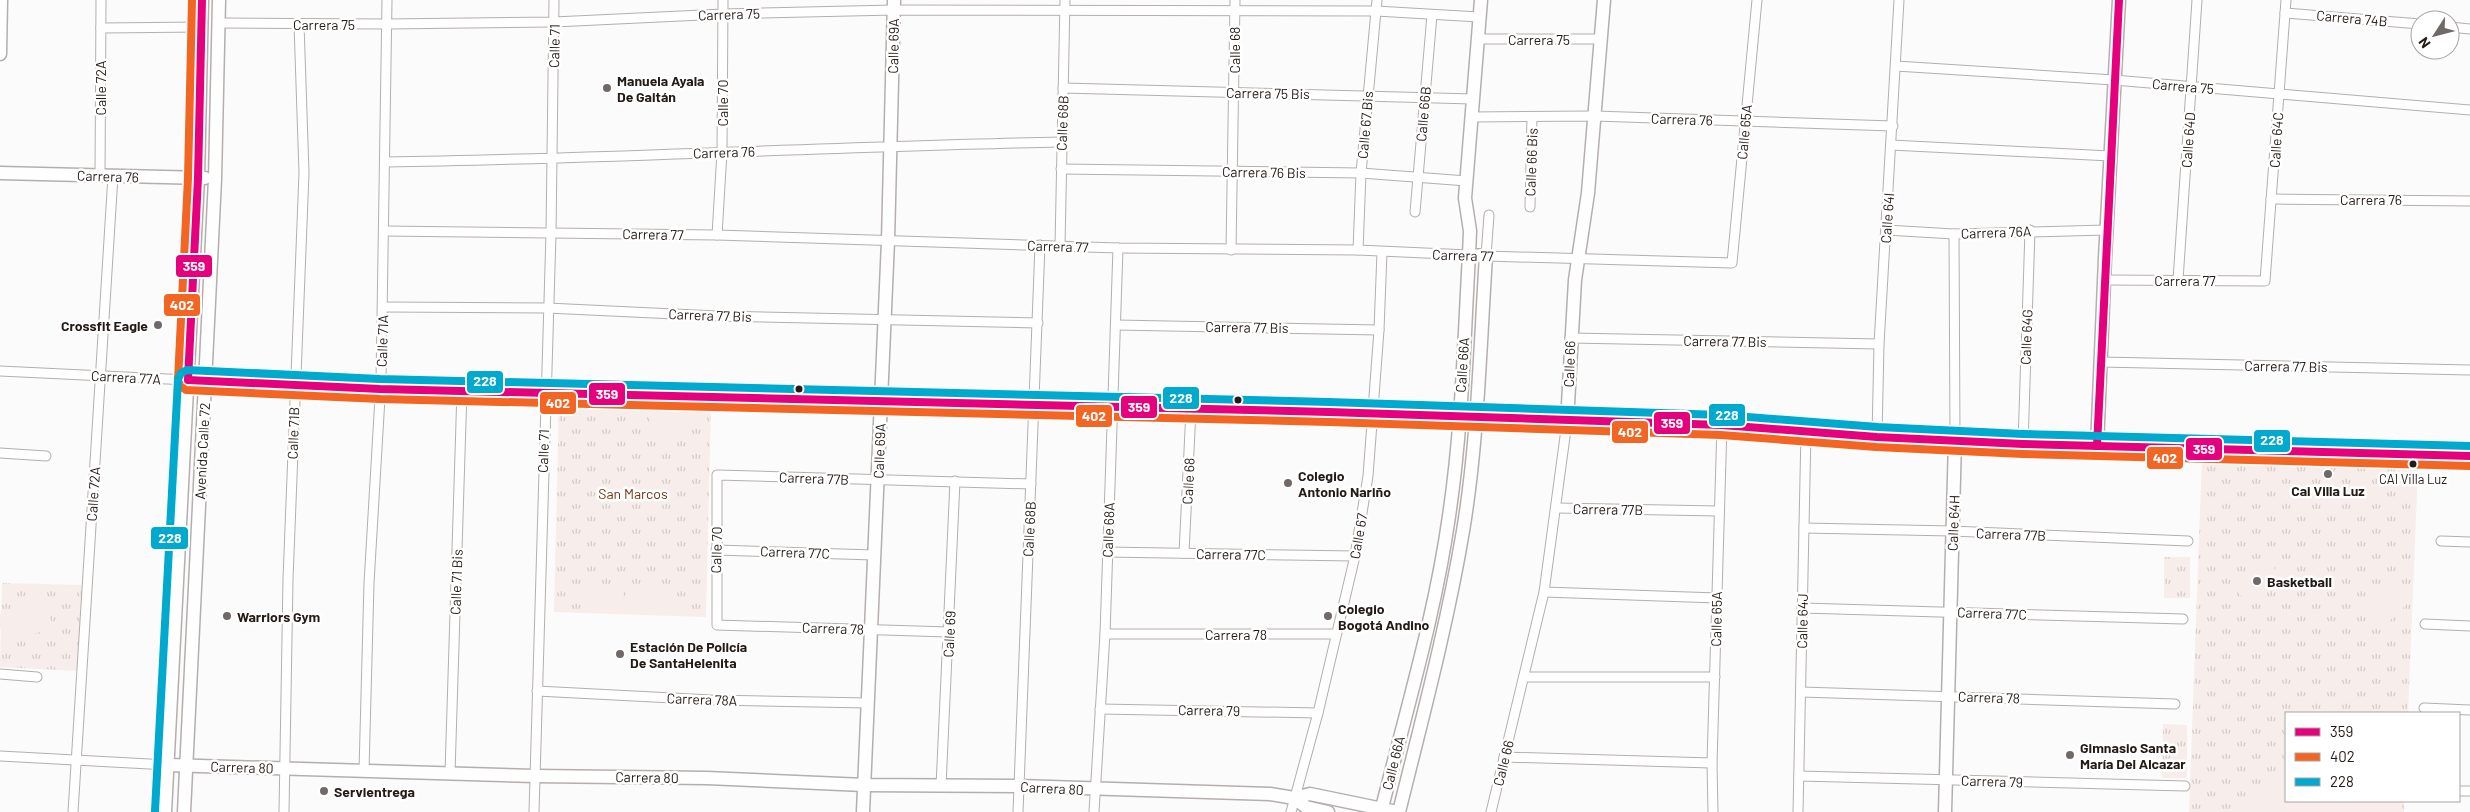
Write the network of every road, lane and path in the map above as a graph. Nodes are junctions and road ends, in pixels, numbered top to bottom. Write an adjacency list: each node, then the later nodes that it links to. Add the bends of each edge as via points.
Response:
1 (1, 0): 34 (street)
2 (101, 0): 31 (street, Calle 72A)
3 (202, 0): 30 (street, Avenida Calle 72)
4 (219, 0): 26 (street, Avenida Calle 72)
5 (387, 0): 29 (street, Calle 71A)
6 (554, 0): 25 (street, Calle 71)
7 (723, 0): 22 (street, Calle 70)
8 (1235, 0): 19 (street, Calle 68)
9 (1377, 0): 20 (street, Calle 67 Bis)
10 (1481, 0): 24 (street, Calle 66A)
11 (1604, 0): 33 (street, Calle 66)
12 (1757, 0): 48 (street, Calle 65A)
13 (1899, 0): 35 (street, Calle 64I)
14 (2120, 0): 36 (street)
15 (2197, 0): 37 (street, Calle 64D)
16 (2286, 0): 21 (street, Calle 64C)
17 (894, 5): 18 (street, Carrera 75); 22 (street, Carrera 75); 51 (street, Calle 69A)
18 (1065, 5): 19 (street, Carrera 75); 38 (street, Calle 68B)
19 (1234, 10): 20 (street, Carrera 75); 39 (street, Calle 68)
20 (1376, 11): 23 (street, Carrera 75); 41 (street, Calle 67 Bis)
21 (2285, 13): 27 (street, Carrera 74B); 40 (street, Calle 64C)
22 (723, 14): 25 (street, Carrera 75); 53 (street, Calle 70)
23 (1432, 15): 24 (street, Carrera 75); 42 (street, Calle 66B)
24 (1479, 16): 32 (street, Calle 66A)
25 (554, 22): 29 (street, Carrera 75); 55 (street, Calle 71)
26 (219, 23): 28 (street, Carrera 75); 65 (street, Avenida Calle 72)
27 (2410, 23)
28 (299, 24): 29 (street, Carrera 75); 107 (street, Calle 71B, via 304,174)
29 (387, 24): 56 (street, Calle 71A)
30 (202, 27): 31 (street); 64 (street, Avenida Calle 72)
31 (101, 28): 61 (street, Calle 72A)
32 (1478, 39): 33 (street, Carrera 75); 43 (street, Calle 66A)
33 (1601, 39): 45 (street, Calle 66)
34 (0, 54)
35 (1896, 66): 36 (street, Carrera 75); 49 (street, Calle 64I)
36 (2114, 80): 37 (street, Carrera 75); 54 (street)
37 (2191, 87): 40 (street, Carrera 75); 91 (street, Calle 64D)
38 (1063, 88): 39 (street, Carrera 75 Bis); 50 (street, Calle 68B)
39 (1234, 92): 41 (street, Carrera 75 Bis); 58 (street, Calle 68)
40 (2279, 94): 44 (street, Carrera 75); 67 (street, Calle 64C)
41 (1368, 96): 42 (street, Carrera 75 Bis); 60 (street, Calle 67 Bis)
42 (1424, 97): 43 (street, Carrera 75 Bis); 63 (street, Calle 66B)
43 (1473, 99): 46 (street, Calle 66A)
44 (2470, 110)
45 (1595, 116): 47 (street, Carrera 76); 48 (street, Carrera 76); 88 (street, Calle 66, via 1588,193)
46 (1472, 117): 47 (street, Carrera 76); 66 (street, Calle 66A)
47 (1532, 117): 69 (street, Calle 66 Bis)
48 (1745, 121): 49 (street, Carrera 76); 89 (street, Calle 65A)
49 (1893, 126): 52 (street, Calle 64I)
50 (1062, 142): 51 (street, Carrera 76); 57 (street, Calle 68B)
51 (891, 145): 53 (street, Carrera 76); 79 (street, Calle 69A)
52 (1891, 145): 54 (street); 73 (street, Calle 64I)
53 (722, 152): 55 (street, Carrera 76); 78 (street, Calle 70)
54 (2110, 156): 75 (street)
55 (552, 160): 56 (street, Carrera 76); 76 (street, Calle 71)
56 (385, 162): 72 (street, Calle 71A)
57 (1061, 169): 58 (street, Carrera 76 Bis); 81 (street, Calle 68B)
58 (1233, 171): 60 (street, Carrera 76 Bis); 83 (street, Calle 68)
59 (0, 173): 61 (street, Carrera 76)
60 (1361, 173): 63 (street, Carrera 76 Bis); 84 (street, Calle 67 Bis)
61 (100, 176): 62 (street, Carrera 76)
62 (113, 176): 64 (street, Carrera 76); 104 (street, Calle 72A)
63 (1417, 176): 66 (street, Carrera 76 Bis); 70 (street, Calle 66B)
64 (198, 178): 65 (street, Carrera 76); 105 (street, Avenida Calle 72)
65 (215, 179): 106 (street, Avenida Calle 72)
66 (1467, 181): 86 (street, Calle 66A)
67 (2271, 199): 68 (street, Carrera 76); 92 (street, Calle 64C)
68 (2470, 201)
69 (1530, 207)
70 (1415, 212)
71 (1489, 215): 87 (street, Calle 66A)
72 (384, 230): 76 (street, Carrera 77); 93 (street, Calle 71A)
73 (1886, 230): 77 (street, Carrera 76A); 100 (street, Calle 64I)
74 (2030, 230): 75 (street, Carrera 76A); 77 (street, Carrera 76A); 123 (street, Calle 64G)
75 (2106, 230): 90 (street)
76 (551, 233): 78 (street, Carrera 77); 94 (street, Calle 71)
77 (1954, 234): 122 (street, Calle 64H)
78 (717, 235): 79 (street, Carrera 77)
79 (888, 241): 80 (street, Carrera 77); 95 (street, Calle 69A)
80 (1040, 245): 81 (street, Carrera 77); 96 (street, Calle 68B)
81 (1060, 246): 82 (street, Carrera 77)
82 (1118, 248): 83 (street, Carrera 77); 97 (street, Calle 68A)
83 (1231, 250): 84 (street, Carrera 77)
84 (1358, 250): 85 (street, Carrera 77)
85 (1382, 252): 86 (street, Carrera 77); 98 (street, Calle 67)
86 (1469, 255): 87 (street, Carrera 77); 116 (street, Calle 66A)
87 (1486, 256): 88 (street, Carrera 77); 117 (street, Calle 66A)
88 (1577, 258): 89 (street, Carrera 77); 99 (street, Calle 66)
89 (1732, 263)
90 (2104, 280): 91 (street, Carrera 77); 101 (street)
91 (2178, 280): 92 (street, Carrera 77)
92 (2265, 281)
93 (383, 307): 94 (street, Carrera 77 Bis); 108 (street, Calle 71A)
94 (547, 308): 95 (street, Carrera 77 Bis); 110 (street, Calle 71)
95 (884, 320): 96 (street, Carrera 77 Bis); 111 (street, Calle 69A)
96 (1038, 323): 112 (street, Calle 68B)
97 (1116, 325): 98 (street, Carrera 77 Bis); 113 (street, Calle 68A)
98 (1379, 330): 115 (street, Calle 67)
99 (1570, 338): 100 (street, Carrera 77 Bis); 118 (street, Calle 66)
100 (1879, 344): 121 (street, Calle 64I)
101 (2101, 362): 102 (street, Carrera 77 Bis); 124 (street)
102 (2470, 370)
103 (0, 371): 104 (street, Carrera 77A)
104 (100, 376): 105 (street, Carrera 77A); 171 (street, Calle 72A)
105 (188, 380): 106 (street, Carrera 77A); 173 (street, Avenida Calle 72)
106 (205, 381): 107 (street, Carrera 77A); 174 (street, Avenida Calle 72)
107 (295, 386): 108 (street, Carrera 77A); 175 (street, Calle 71B)
108 (380, 389): 109 (street, Carrera 77A); 176 (street, Calle 71A, via 369,582)
109 (462, 390): 110 (street, Carrera 77A); 177 (street, Calle 71 Bis)
110 (545, 393): 111 (street, Carrera 77A); 160 (street, Calle 71)
111 (881, 401): 112 (street, Carrera 77A); 129 (street, Calle 69A)
112 (1035, 406): 113 (street, Carrera 77A); 131 (street, Calle 68B)
113 (1113, 408): 114 (street, Carrera 77A); 140 (street, Calle 68A)
114 (1192, 410): 115 (street, Carrera 77A); 141 (street, Calle 68)
115 (1372, 414): 116 (street, Carrera 77A); 143 (street, Calle 67, via 1368,476)
116 (1459, 417): 117 (street, Carrera 77A); 187 (street, Calle 66A, via 1449,517 1436,588)
117 (1475, 418): 118 (street, Carrera 77A); 198 (street, Calle 66A, via 1463,529 1453,586)
118 (1567, 422): 119 (street, Carrera 77A); 132 (street, Calle 66)
119 (1722, 425): 120 (street, Carrera 77A); 133 (street, Calle 65A)
120 (1806, 431): 121 (street, Carrera 77A); 134 (street, Calle 64J)
121 (1876, 437): 122 (street, Carrera 77A)
122 (1955, 440): 123 (street, Carrera 77A); 135 (street, Calle 64H)
123 (2023, 444): 124 (street, Carrera 77A)
124 (2097, 446): 127 (street, Carrera 77A)
125 (0, 453): 126 (street)
126 (46, 456)
127 (2470, 456)
128 (717, 476): 129 (street, Carrera 77B); 139 (street, Calle 70)
129 (877, 480): 130 (street, Carrera 77B); 142 (street, Calle 69A)
130 (955, 481): 131 (street, Carrera 77B); 153 (street, Calle 69)
131 (1032, 484): 183 (street, Calle 68B)
132 (1557, 508): 133 (street, Carrera 77B); 144 (street, Calle 66)
133 (1719, 511): 145 (street, Calle 65A)
134 (1804, 528): 135 (street, Carrera 77B); 146 (street, Calle 64J)
135 (1952, 531): 136 (street, Carrera 77B); 147 (street, Calle 64H)
136 (2188, 541)
137 (2441, 541): 138 (street)
138 (2470, 542)
139 (716, 550): 142 (street, Carrera 77C); 150 (street, Calle 70)
140 (1106, 552): 141 (street, Carrera 77C); 154 (street, Calle 68A)
141 (1184, 553): 143 (street, Carrera 77C)
142 (874, 555): 152 (street, Calle 69A)
143 (1356, 556): 155 (street, Calle 67)
144 (1544, 592): 145 (street); 158 (street, Calle 66)
145 (1717, 598): 159 (street, Calle 65A)
146 (1802, 608): 147 (street, Carrera 77C); 161 (street, Calle 64J)
147 (1950, 612): 148 (street, Carrera 77C); 162 (street, Calle 64H)
148 (2183, 619)
149 (2424, 624): 151 (street)
150 (717, 625): 152 (street, Carrera 78)
151 (2470, 626)
152 (871, 629): 153 (street, Carrera 78); 163 (street, Calle 69A)
153 (949, 632): 182 (street, Calle 69)
154 (1105, 634): 155 (street, Carrera 78); 166 (street, Calle 68A)
155 (1336, 634): 168 (street, Calle 67)
156 (0, 674): 157 (street)
157 (37, 677)
158 (1524, 677): 159 (street); 170 (street, Calle 66)
159 (1715, 677): 172 (street, Calle 65A)
160 (537, 691): 163 (street, Carrera 78A, via 711,700); 178 (street, Calle 71)
161 (1802, 692): 162 (street, Carrera 78); 179 (street, Calle 64J)
162 (1948, 696): 164 (street, Carrera 78); 180 (street, Calle 64H)
163 (868, 703): 181 (street, Calle 69A)
164 (2175, 704)
165 (2424, 708): 167 (street)
166 (1100, 709): 168 (street, Carrera 79); 185 (street, Calle 68A)
167 (2470, 710)
168 (1318, 712): 186 (street, Calle 67)
169 (0, 756): 171 (street, Carrera 80)
170 (1504, 757): 172 (street); 199 (street, Calle 66)
171 (76, 760): 173 (street, Carrera 80); 188 (street, Calle 72A)
172 (1712, 763): 200 (street, Calle 65A)
173 (168, 765): 174 (street, Carrera 80); 189 (street, Avenida Calle 72)
174 (186, 766): 175 (street, Carrera 80); 190 (street, Avenida Calle 72)
175 (284, 769): 176 (street, Carrera 80); 191 (street, Calle 71B)
176 (364, 771): 177 (street, Carrera 80)
177 (450, 774): 178 (street, Carrera 80)
178 (534, 776): 181 (street, Carrera 80, via 707,778); 192 (street, Calle 71)
179 (1800, 776): 180 (street, Carrera 79); 201 (street, Calle 64J)
180 (1946, 779): 184 (street, Carrera 79); 202 (street, Calle 64H)
181 (864, 785): 182 (street, Carrera 80); 193 (street, Calle 69A)
182 (941, 786): 183 (street, Carrera 80)
183 (1019, 786): 185 (street, Carrera 80); 194 (street, Calle 68B)
184 (2185, 786)
185 (1095, 790): 186 (street, Carrera 80, via 1270,794); 195 (street, Calle 68A)
186 (1294, 798): 187 (street, Carrera 80, via 1310,794); 196 (street, Calle 67); 197 (street, Carrera 80, via 1306,807)
187 (1381, 810): 198 (street, Carrera 80)
188 (73, 812)
189 (165, 812)
190 (184, 812)
191 (284, 812)
192 (534, 812)
193 (863, 812)
194 (1018, 812)
195 (1094, 812)
196 (1291, 812)
197 (1328, 812)
198 (1398, 812)
199 (1491, 812)
200 (1714, 812)
201 (1798, 812)
202 (1945, 812)

